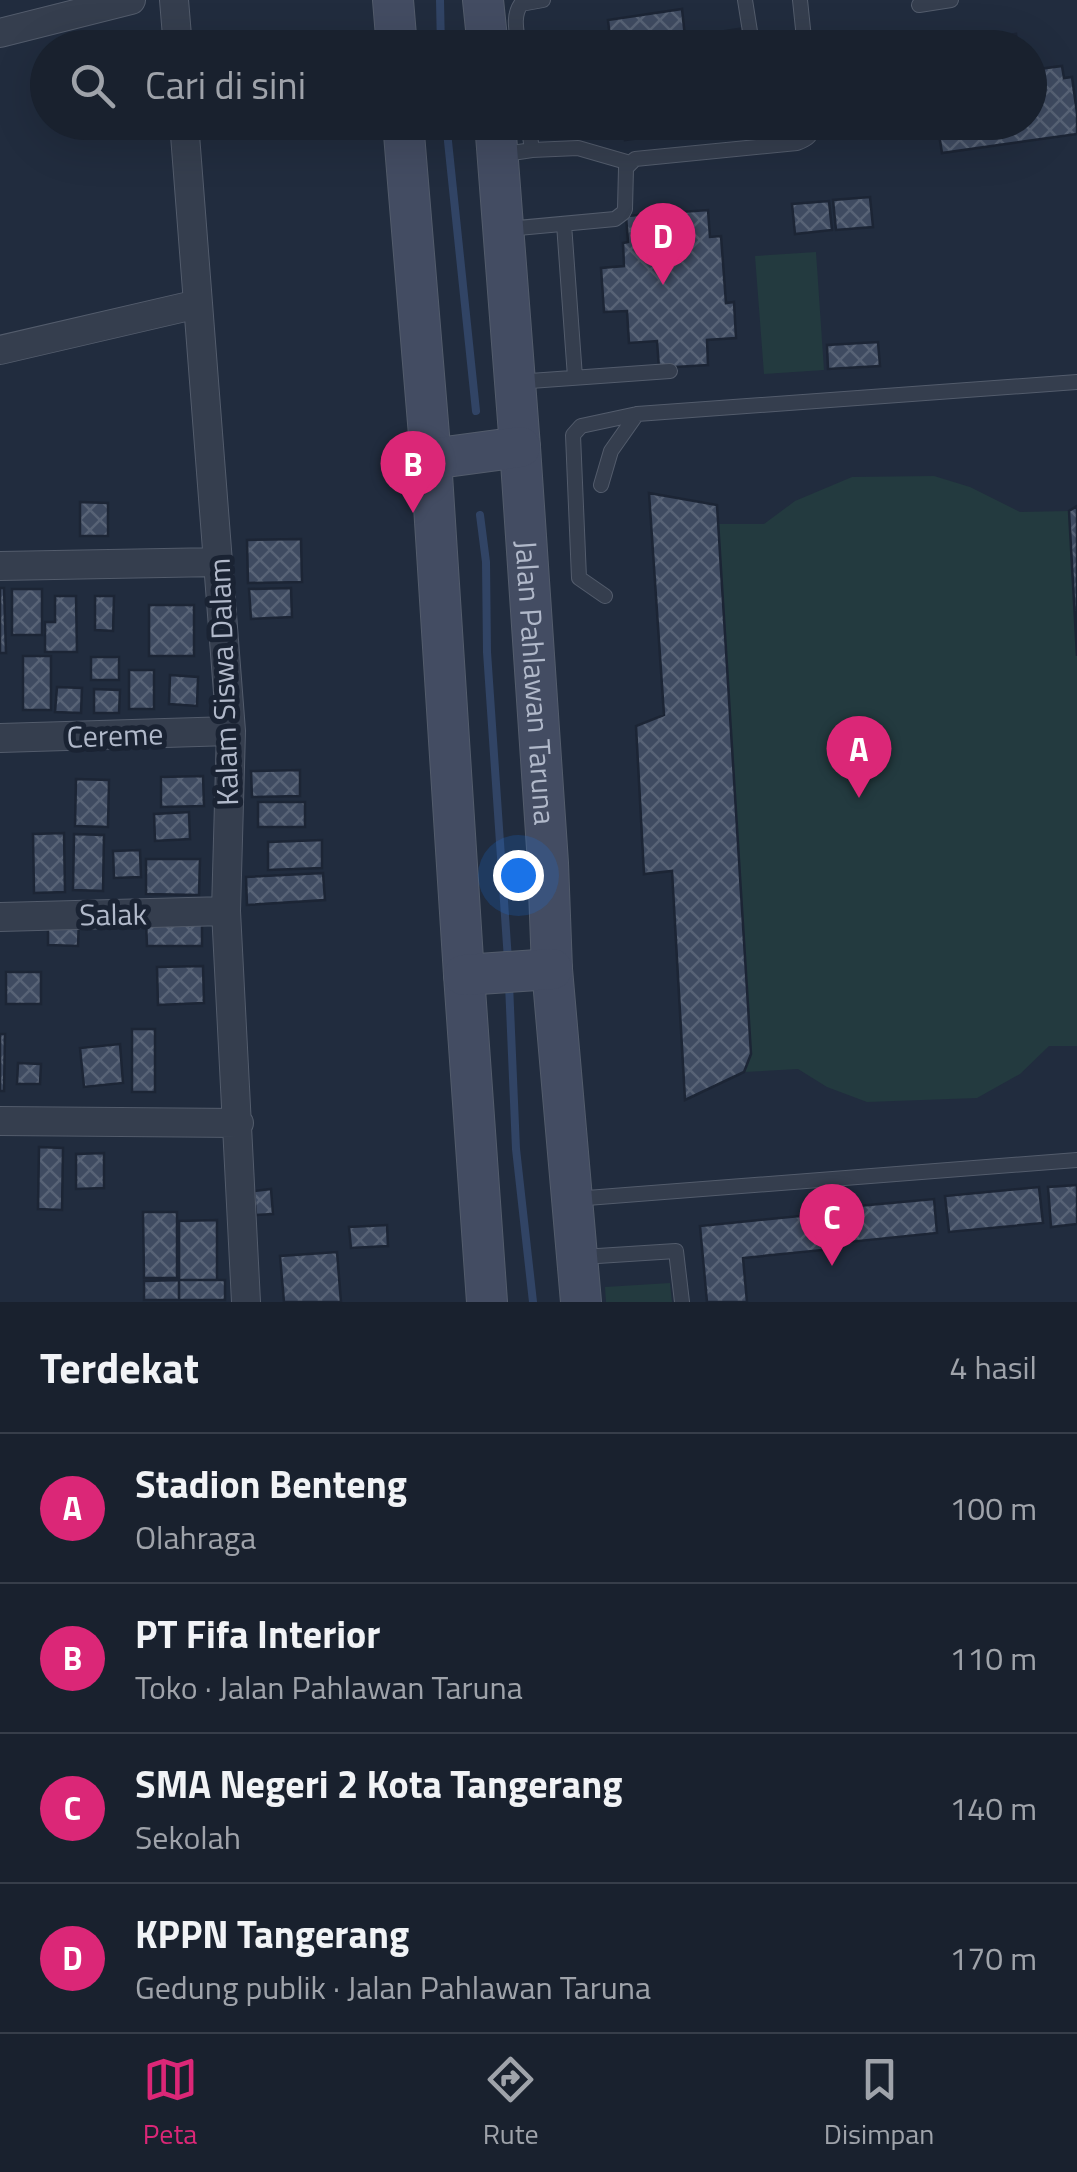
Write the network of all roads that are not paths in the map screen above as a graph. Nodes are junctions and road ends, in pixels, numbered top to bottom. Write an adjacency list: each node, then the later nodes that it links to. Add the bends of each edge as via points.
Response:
1 (131, 0): 16 (street)
2 (174, 0): 10 (street)
3 (393, 0): 11 (main road)
4 (484, 0): 12 (main road)
5 (543, 0): 13 (lane, via 522,4)
6 (744, 0): 14 (lane)
7 (800, 0): 15 (lane)
8 (950, 0): 9 (lane)
9 (919, 5)
10 (176, 30)
11 (396, 30)
12 (486, 30)
13 (516, 30)
14 (749, 30)
15 (802, 30)
16 (0, 33)
17 (185, 140): 26 (street, Kalam Siswa Dalam)
18 (404, 140): 34 (main road)
19 (767, 140): 22 (lane)
20 (802, 140): 22 (lane)
21 (508, 142): 23 (lane, via 578,148); 25 (main road, Jalan Pahlawan Taruna)
22 (768, 145): 23 (lane)
23 (630, 163): 24 (lane, via 619,217)
24 (564, 224): 25 (lane); 29 (lane)
25 (504, 229): 30 (main road, Jalan Pahlawan Taruna)
26 (198, 304): 27 (street); 36 (street, Kalam Siswa Dalam)
27 (0, 350)
28 (670, 371): 29 (lane)
29 (575, 377): 30 (lane)
30 (515, 382): 33 (main road, Jalan Pahlawan Taruna)
31 (1077, 382): 32 (lane)
32 (637, 414): 35 (lane, via 611,451); 38 (lane, via 581,426 573,434 579,580)
33 (520, 447): 34 (main road); 43 (main road, Jalan Pahlawan Taruna, via 548,863)
34 (431, 459): 44 (main road)
35 (601, 486)
36 (218, 562): 37 (street); 39 (street, Kalam Siswa Dalam)
37 (0, 566)
38 (605, 596)
39 (231, 731): 40 (street, Cereme); 41 (street, Kalam Siswa Dalam)
40 (0, 738)
41 (226, 911): 42 (street, Salak); 46 (street, Kalam Siswa Dalam)
42 (0, 917)
43 (543, 970): 44 (main road); 54 (main road, Jalan Pahlawan Taruna)
44 (472, 974): 57 (main road)
45 (0, 1121): 46 (street)
46 (238, 1122): 56 (street, Kalam Siswa Dalam)
47 (1056, 1145): 49 (lane)
48 (1077, 1160): 49 (lane)
49 (1050, 1162): 52 (lane)
50 (797, 1168): 52 (lane)
51 (751, 1170): 53 (lane)
52 (806, 1182): 53 (lane)
53 (745, 1186): 54 (lane)
54 (573, 1199): 55 (main road, Jalan Pahlawan Taruna)
55 (576, 1257): 58 (main road, Jalan Pahlawan Taruna); 59 (lane, via 676,1251)
56 (246, 1302)
57 (487, 1302)
58 (581, 1302)
59 (682, 1302)

